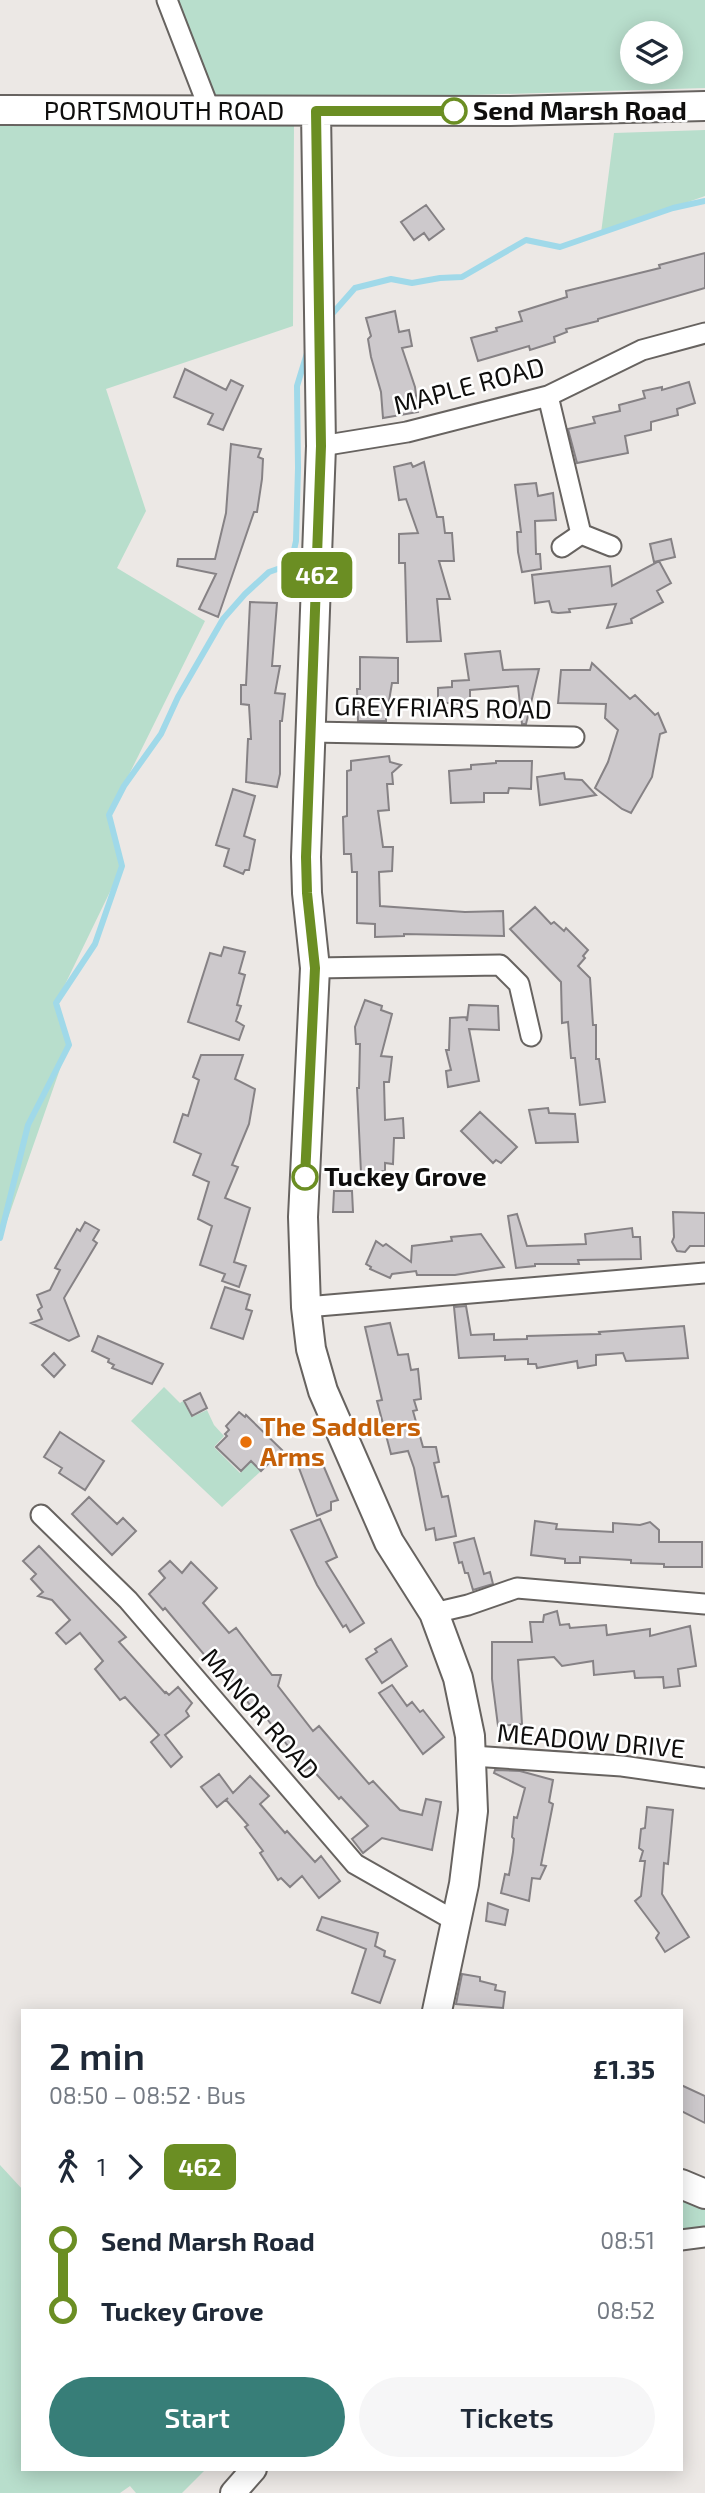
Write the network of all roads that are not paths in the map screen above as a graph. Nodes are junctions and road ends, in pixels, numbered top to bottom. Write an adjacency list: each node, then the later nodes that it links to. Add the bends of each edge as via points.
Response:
1 (167, 0): 4 (street)
2 (705, 106): 5 (main road, PORTSMOUTH ROAD)
3 (0, 110): 4 (main road, PORTSMOUTH ROAD)
4 (210, 111): 5 (main road, PORTSMOUTH ROAD)
5 (316, 111): 8 (main road)
6 (705, 332): 7 (street, MAPLE ROAD, via 642,350)
7 (548, 396): 8 (street, MAPLE ROAD, via 407,432); 9 (street)
8 (321, 446): 12 (main road)
9 (582, 534): 10 (street); 11 (street)
10 (611, 546)
11 (562, 547)
12 (312, 732): 13 (street, GREYFRIARS ROAD); 14 (main road, via 307,893)
13 (574, 737)
14 (315, 968): 15 (street, via 500,965 519,984); 17 (main road, via 303,1217)
15 (531, 1036)
16 (705, 1273): 17 (street)
17 (306, 1307): 20 (main road, via 323,1391 389,1542)
18 (41, 1515): 23 (street, MANOR ROAD, via 128,1600 355,1864)
19 (705, 1604): 20 (street, via 517,1588)
20 (434, 1613): 21 (main road, via 458,1678)
21 (472, 1756): 22 (street, MEADOW DRIVE, via 622,1766); 23 (main road, via 473,1811)
22 (705, 1778)
23 (457, 1922): 24 (main road)
24 (437, 2009)
25 (683, 2185): 26 (main road)
26 (705, 2194)
27 (705, 2237): 28 (street)
28 (683, 2240)
29 (252, 2471): 30 (street)
30 (233, 2493)

